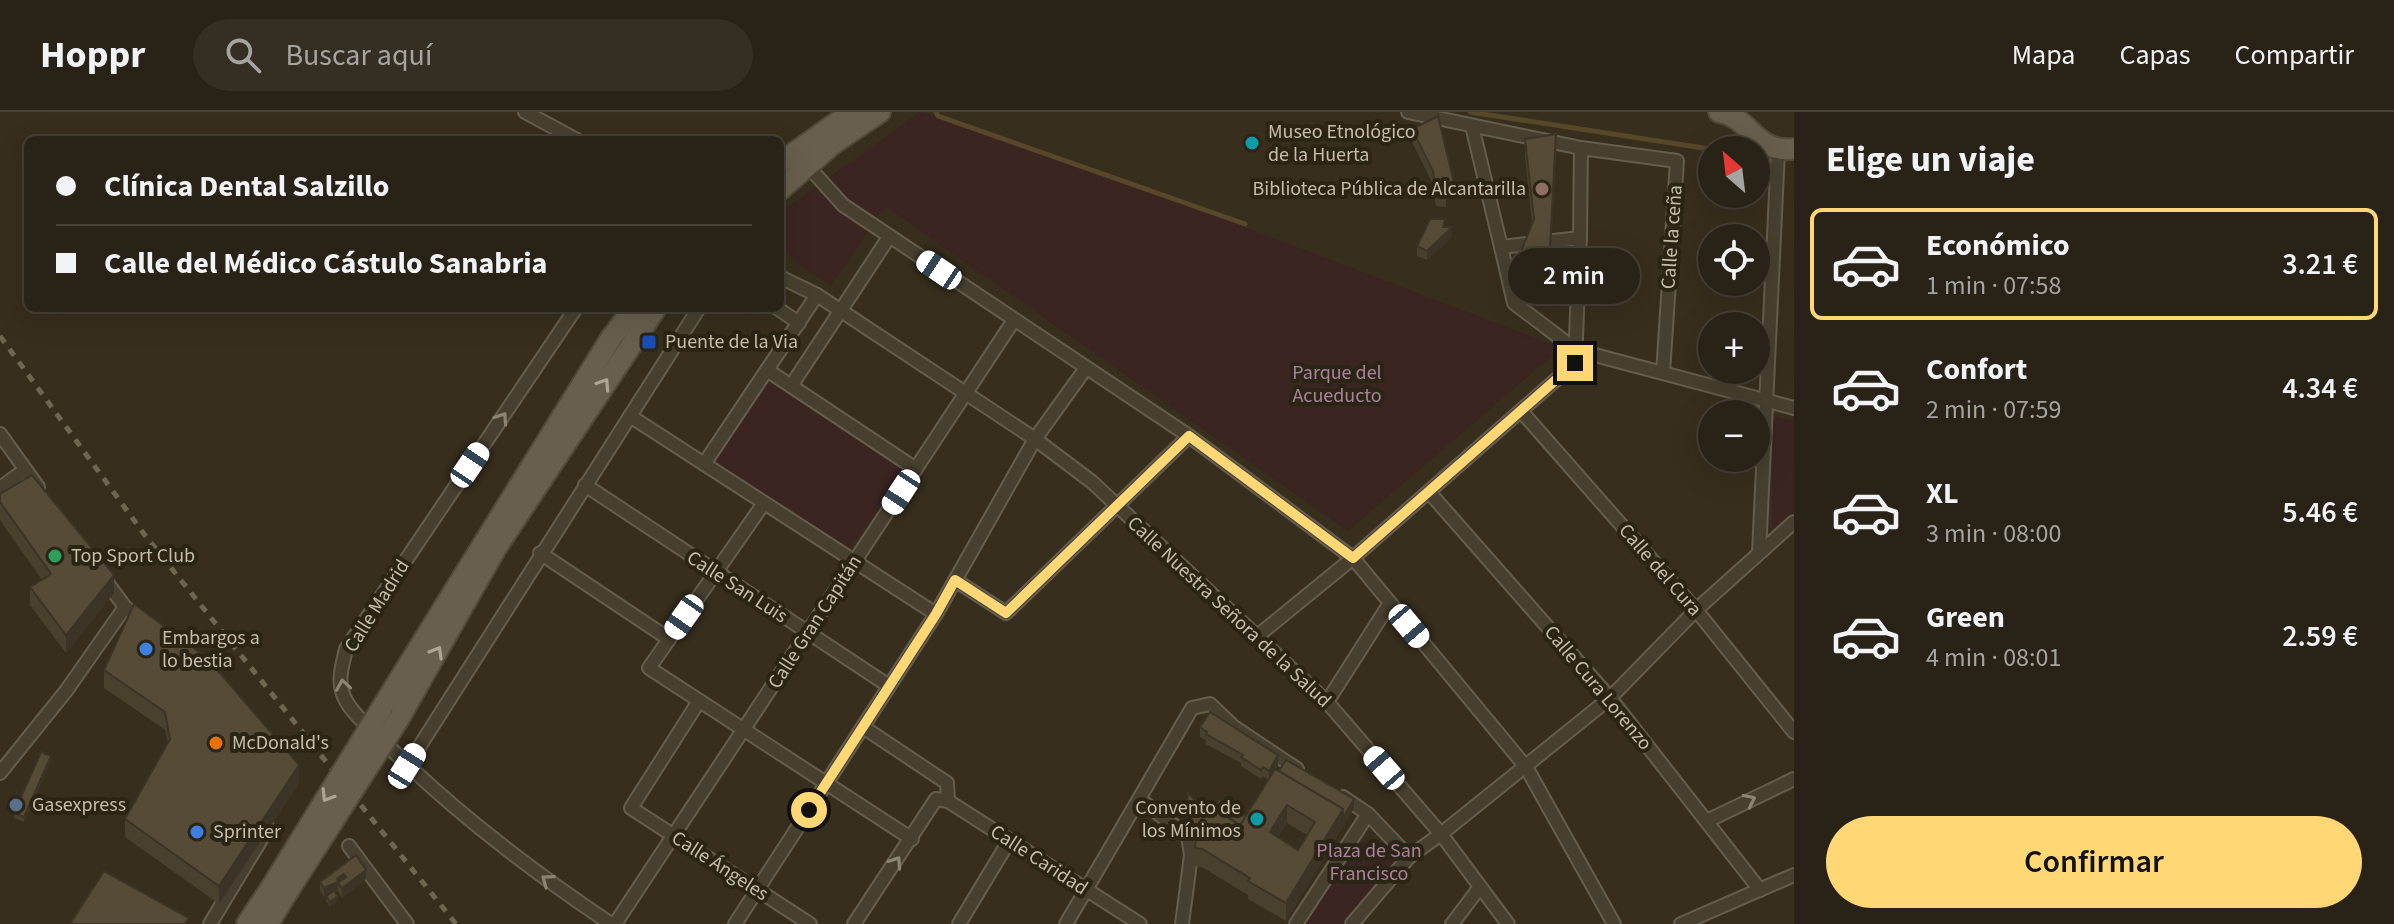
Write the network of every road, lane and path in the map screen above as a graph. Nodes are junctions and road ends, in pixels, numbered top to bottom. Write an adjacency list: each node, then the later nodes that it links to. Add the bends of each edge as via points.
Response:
1 (525, 112): 8 (street)
2 (852, 112): 11 (main road)
3 (880, 112): 12 (main road)
4 (1408, 112): 7 (street)
5 (1719, 112): 6 (main road)
6 (1744, 120): 10 (main road, via 1759,142)
7 (1472, 126): 9 (street); 16 (street)
8 (570, 136)
9 (1581, 148): 15 (street); 30 (street, Calle la ceña, via 1677,161)
10 (1786, 150): 33 (street)
11 (784, 160)
12 (807, 165): 13 (main road); 14 (street, via 843,205)
13 (784, 186)
14 (889, 237): 19 (street); 25 (street)
15 (1580, 238): 16 (street); 27 (street)
16 (1501, 247): 27 (street, via 1514,303)
17 (784, 279): 18 (street, Calle Nuestra Señora de la Salud)
18 (817, 295): 19 (street, Calle Nuestra Señora de la Salud); 26 (street)
19 (841, 310): 31 (street); 32 (street, Calle Nuestra Señora de la Salud)
20 (573, 312): 75 (street, Calle Madrid, one-way to 20, via 342,693 346,649)
21 (631, 312): 71 (main road, via 602,351)
22 (653, 312): 71 (main road, one-way to 22)
23 (696, 312): 37 (street)
24 (783, 312): 26 (street)
25 (1014, 320): 28 (street); 32 (street, Calle Gran Capitán)
26 (799, 323): 29 (street)
27 (1576, 350): 30 (street); 36 (street, via 1575,363)
28 (1086, 368): 39 (street); 40 (street)
29 (767, 370): 31 (street); 41 (street)
30 (1663, 373): 33 (street)
31 (791, 386): 42 (street)
32 (966, 393): 40 (street, Calle Nuestra Señora de la Salud); 42 (street, Calle Gran Capitán)
33 (1766, 400)
34 (1770, 401): 35 (street)
35 (1794, 408)
36 (1522, 412): 47 (street); 61 (street, Calle del Cura)
37 (630, 416): 41 (street); 45 (street)
38 (0, 434): 43 (street)
39 (1189, 436): 50 (street); 54 (street)
40 (1035, 439): 50 (street, Calle Nuestra Señora de la Salud); 58 (street)
41 (704, 464): 49 (street)
42 (916, 469): 55 (street, Calle Gran Capitán)
43 (25, 470): 46 (street); 48 (street)
44 (1763, 472): 53 (street)
45 (585, 485): 52 (street); 57 (street, Calle San Luis)
46 (0, 488)
47 (1429, 492): 54 (street); 68 (street, Calle Cura Lorenzo)
48 (43, 494)
49 (764, 503): 55 (street); 57 (street)
50 (1117, 506): 58 (street, via 1006,613); 65 (street, Calle Nuestra Señora de la Salud)
51 (1794, 522): 53 (street)
52 (540, 553): 66 (street); 75 (street)
53 (1759, 553): 61 (street)
54 (1353, 558): 59 (street); 65 (street)
55 (855, 561): 62 (street); 64 (street, Calle Gran Capitán)
56 (97, 568): 60 (street)
57 (715, 573): 64 (street, Calle San Luis); 66 (street)
58 (955, 580): 62 (street)
59 (1390, 603): 70 (street); 76 (street)
60 (125, 607): 63 (street); 77 (street)
61 (1696, 610): 68 (street); 74 (street, Calle del Cura)
62 (936, 614): 67 (street)
63 (156, 630)
64 (807, 633): 67 (street, Calle San Luis); 73 (street, Calle Gran Capitán)
65 (1255, 638): 70 (street, Calle Nuestra Señora de la Salud)
66 (669, 639): 69 (street, via 649,668)
67 (889, 686): 72 (street)
68 (1610, 698): 76 (street); 86 (street, Calle Cura Lorenzo)
69 (699, 701): 73 (street); 88 (street, Calle Ángeles, via 631,808)
70 (1327, 702): 87 (street, Calle Nuestra Señora de la Salud)
71 (390, 713): 99 (main road, bridge)
72 (863, 727): 80 (street); 83 (street, via 947,783)
73 (744, 730): 80 (street); 88 (street, Calle Gran Capitán)
74 (1794, 732)
75 (407, 766): 104 (street, Calle Madrid, one-way to 75, via 506,851)
76 (1526, 767): 87 (street); 116 (street)
77 (0, 773)
78 (1308, 775): 82 (street, via 1234,727 1210,704 1192,708)
79 (1794, 779): 86 (street, one-way to 79)
80 (826, 784): 89 (street); 95 (street)
81 (1333, 791): 84 (street)
82 (1139, 799): 96 (street); 111 (street, via 1188,836 1191,855)
83 (942, 800): 89 (street); 90 (street, Calle Caridad)
84 (1368, 814): 92 (street); 112 (street)
85 (277, 816): 100 (street)
86 (1707, 821): 97 (street, Calle Cura Lorenzo)
87 (1441, 834): 92 (street); 94 (street, Calle Nuestra Señora de la Salud)
88 (674, 836): 95 (street, Calle Ángeles); 104 (street, Calle Gran Capitán)
89 (912, 839): 107 (street, one-way to 89)
90 (1009, 841): 96 (street, Calle Caridad); 108 (street)
91 (349, 846): 103 (street)
92 (1409, 857): 113 (street)
93 (1790, 877): 97 (street); 98 (street)
94 (1480, 887): 114 (street); 115 (street, Calle Nuestra Señora de la Salud)
95 (757, 890): 105 (street); 106 (street, Calle Ángeles)
96 (1087, 890): 109 (street); 110 (street, Calle Caridad)
97 (1760, 890): 117 (street)
98 (1794, 891)
99 (277, 894): 101 (main road); 102 (main road)
100 (210, 924)
101 (247, 924)
102 (268, 924)
103 (407, 924)
104 (613, 924)
105 (735, 924)
106 (810, 924)
107 (854, 924)
108 (959, 924)
109 (1066, 924)
110 (1140, 924)
111 (1182, 924)
112 (1296, 924)
113 (1352, 924)
114 (1452, 924)
115 (1508, 924)
116 (1614, 924)
117 (1681, 924)

